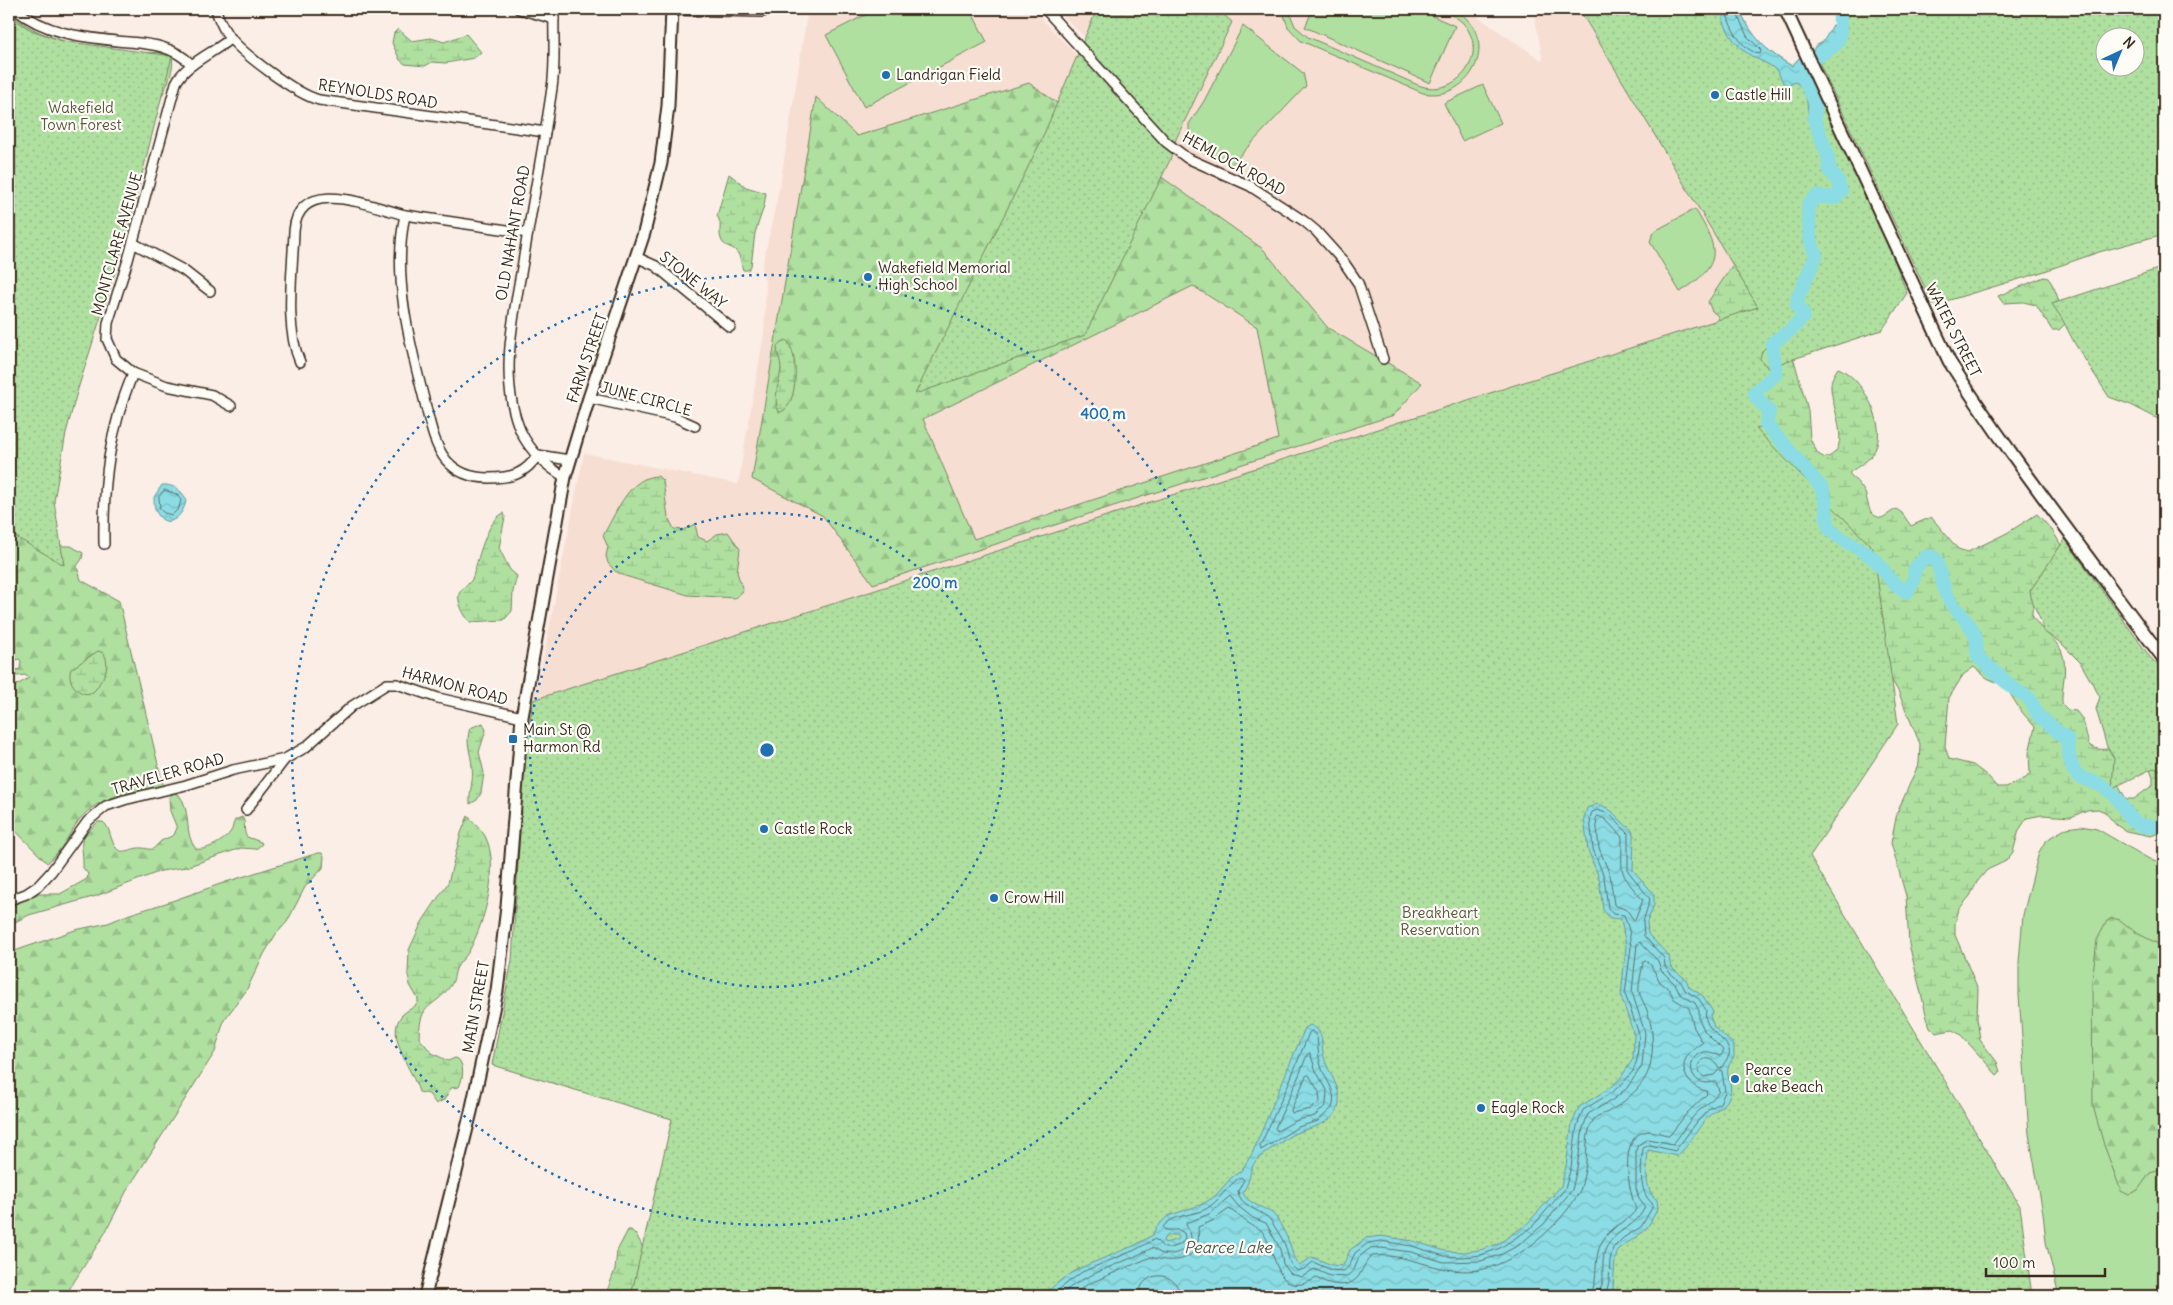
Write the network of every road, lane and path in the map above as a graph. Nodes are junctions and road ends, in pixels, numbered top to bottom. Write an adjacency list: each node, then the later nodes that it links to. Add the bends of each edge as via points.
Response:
1 (15, 9): 11 (street, via 33,22 58,32 163,46)
2 (216, 9): 10 (street, REYNOLDS ROAD)
3 (519, 9): 9 (street)
4 (554, 9): 9 (street, OLD NAHANT ROAD)
5 (672, 9): 8 (street); 16 (main road, FARM STREET, via 663,149 651,209)
6 (1045, 9): 19 (street, HEMLOCK ROAD, via 1166,142 1187,158 1250,186 1316,231 1358,283)
7 (1785, 9): 29 (main road, WATER STREET, via 1949,362 2026,475)
8 (763, 12)
9 (554, 19): 12 (street, OLD NAHANT ROAD, via 554,74)
10 (231, 38): 11 (street, MONTCLARE AVENUE); 12 (street, REYNOLDS ROAD, via 294,90 311,98)
11 (192, 65): 15 (street, MONTCLARE AVENUE, via 176,83)
12 (545, 132): 14 (street, OLD NAHANT ROAD)
13 (405, 215): 14 (street); 20 (street, via 331,197 314,200 300,212 294,231 291,329); 25 (street, via 401,252 406,316 427,413 442,454 451,466 464,474 487,478 522,473)
14 (528, 233): 25 (street, OLD NAHANT ROAD, via 511,330 510,372 519,426)
15 (133, 243): 17 (street, via 182,270); 21 (street, MONTCLARE AVENUE, via 106,335 116,359)
16 (636, 256): 18 (street, STONE WAY, via 656,266); 22 (main road, FARM STREET)
17 (210, 291)
18 (730, 328)
19 (1383, 359)
20 (300, 362)
21 (132, 373): 23 (street, MONTCLARE AVENUE, via 167,386 212,395); 28 (street, via 110,444 103,509)
22 (589, 398): 24 (street, JUNE CIRCLE, via 675,417); 26 (main road, FARM STREET)
23 (231, 406)
24 (695, 426)
25 (538, 455): 26 (street); 27 (street, OLD NAHANT ROAD)
26 (569, 460): 27 (main road, FARM STREET)
27 (565, 477): 30 (main road, FARM STREET)
28 (104, 544)
29 (2164, 659)
30 (522, 717): 31 (street, HARMON ROAD, via 390,684 352,706 306,747); 34 (main road, MAIN STREET, via 497,990 471,1112)
31 (285, 759): 32 (street); 33 (street, TRAVELER ROAD, via 233,770 106,806 82,828 38,886)
32 (246, 810)
33 (9, 900)
34 (425, 1296)

